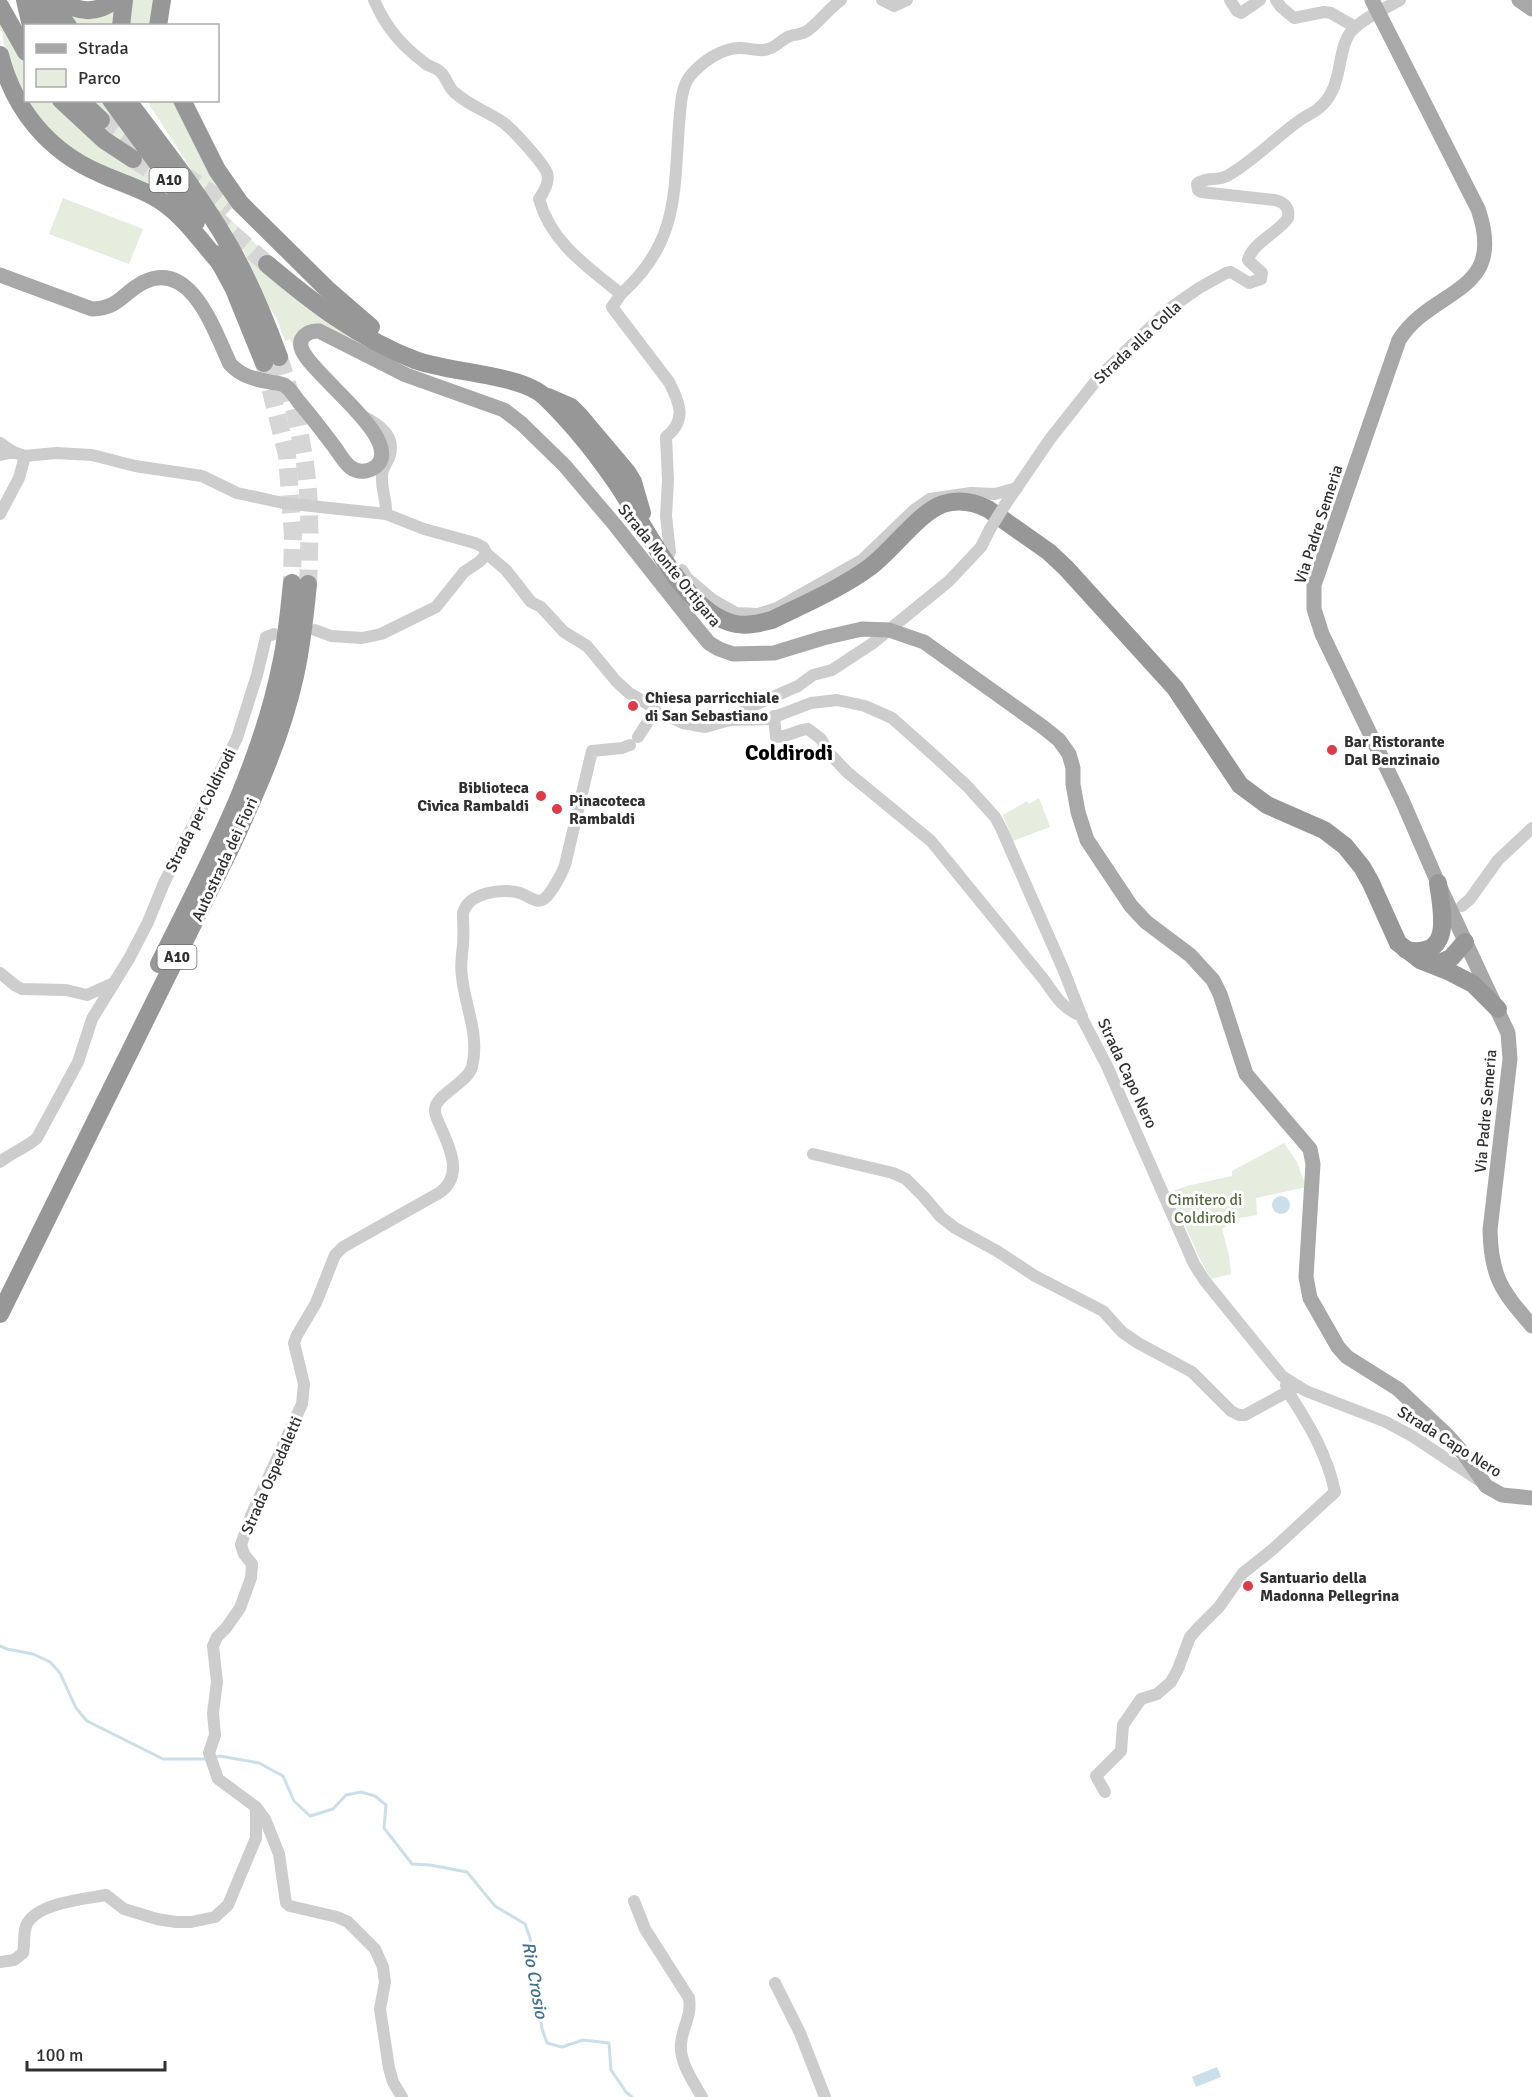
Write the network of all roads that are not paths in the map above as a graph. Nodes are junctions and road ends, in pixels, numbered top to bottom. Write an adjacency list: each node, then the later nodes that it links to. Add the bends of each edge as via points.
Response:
1 (25, 0): 18 (highway)
2 (58, 0): 3 (highway, via 87,11)
3 (115, 0)
4 (124, 0): 20 (highway)
5 (162, 0): 21 (highway)
6 (374, 0): 38 (street, via 383,21 403,44 438,70 458,96 504,123 538,160 547,174 547,185 539,199 547,220 574,257)
7 (841, 0): 38 (street, via 800,35 789,36 763,51 722,51 684,84 672,207 663,240 653,259)
8 (882, 0): 9 (street, via 894,6)
9 (908, 0)
10 (1230, 0): 11 (street, via 1241,13)
11 (1260, 0)
12 (1276, 0): 22 (street, via 1294,18 1324,12)
13 (1400, 0): 16 (street)
14 (1519, 0): 17 (main road)
15 (0, 6): 23 (highway)
16 (1375, 7): 22 (street); 58 (main road, Via Padre Semeria, via 1478,209 1485,254 1466,284 1415,319 1399,340 1314,585 1314,609 1322,634)
17 (1532, 9)
18 (42, 13): 19 (highway)
19 (64, 24)
20 (121, 24)
21 (158, 24)
22 (1355, 27): 45 (street, Strada alla Colla, via 1346,41 1338,76 1319,108 1236,171 1197,184 1201,192 1275,200 1287,207 1284,224 1249,256 1248,260 1262,273 1261,279 1249,283 1226,273 1169,309 1090,387)
23 (24, 48)
24 (0, 55): 35 (highway, via 16,100 53,145 85,167 140,189 171,208)
25 (63, 102): 32 (highway, via 104,140)
26 (82, 102): 31 (highway)
27 (112, 102): 35 (highway, A10, via 163,171)
28 (128, 102): 33 (highway, A10)
29 (142, 102): 33 (highway)
30 (183, 102): 40 (highway, via 217,170 240,203 359,318)
31 (101, 120)
32 (133, 159)
33 (173, 162): 35 (highway, A10, via 231,248 259,306 271,360)
34 (230, 209): 39 (highway)
35 (221, 264)
36 (267, 264): 39 (highway)
37 (0, 275): 41 (main road, Strada Monte Ortigara, via 92,309 105,309 142,283 168,278 192,292 237,372 284,385 346,463 362,471 374,467 382,451)
38 (621, 294): 45 (street, via 612,307 669,382 679,408 677,428 666,436 669,555 687,578 736,613 758,614 777,608 862,560 914,510 930,500)
39 (356, 329): 40 (highway)
40 (413, 359): 62 (highway, via 518,382 562,402 579,415 627,472 648,535 668,566 703,607 734,624 772,620 860,573 934,508 956,501 988,509 1049,552 1074,577 1175,688 1240,784 1268,805 1324,831 1345,846 1362,867 1395,939)
41 (360, 415): 47 (street, via 381,425 388,434 391,452 382,471); 50 (main road, Strada Monte Ortigara, via 303,353 302,339 309,332 319,331 406,375 504,410 565,466)
42 (0, 443): 43 (street)
43 (19, 454): 44 (street); 46 (street, via 19,478); 47 (street, via 92,455 202,476 226,489 283,504)
44 (0, 455)
45 (1017, 488): 52 (street, Strada alla Colla, bridge, via 981,547 949,581)
46 (0, 514)
47 (386, 514): 48 (street, via 475,543)
48 (487, 554): 51 (street, via 465,572 436,607 381,634 342,637); 54 (street, via 506,570 531,602 541,607 564,632 587,646 616,681)
49 (657, 570): 50 (street)
50 (664, 585): 52 (main road, Strada Monte Ortigara, via 709,643 733,654 774,653 862,629)
51 (315, 630)
52 (889, 630): 56 (street, Strada alla Colla, via 831,670 813,675); 74 (main road, Strada Monte Ortigara, via 924,642 945,656 1043,727 1069,754 1078,812 1087,840 1131,906 1190,955 1213,980 1246,1074 1310,1149 1313,1164 1306,1277 1311,1298 1332,1338 1347,1357 1398,1389 1447,1435)
53 (274, 634): 65 (street, Strada per Coldirodi, via 266,637 237,738)
54 (658, 714): 56 (street, Strada Capo Nero, via 705,727); 77 (street, Strada Ospedaletti, via 634,741 622,748 592,752 565,865 545,898 540,901 507,891 488,893 465,907 461,975 473,1028 474,1060 464,1080 435,1107 452,1158 448,1187 335,1255 316,1303 294,1343 304,1384 302,1404 243,1537 244,1554 252,1563 240,1608 213,1646 218,1682 213,1713 215,1735 209,1754 223,1784)
55 (774, 716): 56 (street, Strada Capo Nero); 67 (street, via 776,737 808,729 847,772 931,841 1058,1000 1070,1012); 67 (street, Strada Capo Nero, via 811,703 837,700 865,706 891,718 960,779 1001,828)
56 (730, 720)
57 (1532, 828): 59 (street, via 1498,860)
58 (1438, 883): 60 (main road, Via Padre Semeria); 61 (highway, via 1444,921)
59 (1462, 906)
60 (1466, 942): 61 (highway); 63 (highway, via 1451,958); 66 (main road, Via Padre Semeria)
61 (1433, 946): 62 (highway, via 1422,952)
62 (1406, 950): 63 (highway)
63 (1434, 965): 66 (highway, via 1473,984)
64 (0, 973): 65 (street, via 22,989 66,990 83,995)
65 (115, 983): 69 (street, Strada per Coldirodi, via 92,1019 78,1062 42,1131)
66 (1498, 1009): 72 (main road, Via Padre Semeria, via 1508,1033 1510,1059 1490,1230 1492,1261 1503,1291)
67 (1082, 1016): 73 (street, Strada Capo Nero, via 1194,1264)
68 (813, 1154): 73 (street, via 906,1179 955,1228 1103,1311 1138,1343 1192,1372 1239,1415)
69 (0, 1162)
70 (0, 1287): 71 (highway, Autostrada dei Fiori / A10, via 243,788 277,685 300,583 295,677 278,738 232,845)
71 (0, 1314)
72 (1532, 1326)
73 (1293, 1389): 74 (street, Strada Capo Nero, via 1386,1422); 76 (street, Strada Capo Nero, via 1320,1446 1335,1492 1243,1573 1219,1607 1190,1637 1171,1682 1157,1694 1141,1699 1123,1725 1121,1751 1096,1776)
74 (1486, 1486): 75 (main road, Strada Capo Nero, via 1502,1495)
75 (1532, 1498)
76 (1105, 1792)
77 (256, 1807): 79 (street, via 256,1838 228,1905 214,1917 191,1922 157,1919 124,1909 106,1895 71,1902 34,1914 24,1933 23,1953 14,1960); 81 (street, via 279,1854 286,1903 348,1922 375,1949 385,1982 380,2008 389,2068)
78 (634, 1901): 82 (street, via 645,1929 689,1998 691,2010 680,2045)
79 (0, 1962)
80 (775, 1983): 83 (street)
81 (402, 2097)
82 (702, 2097)
83 (825, 2097)

